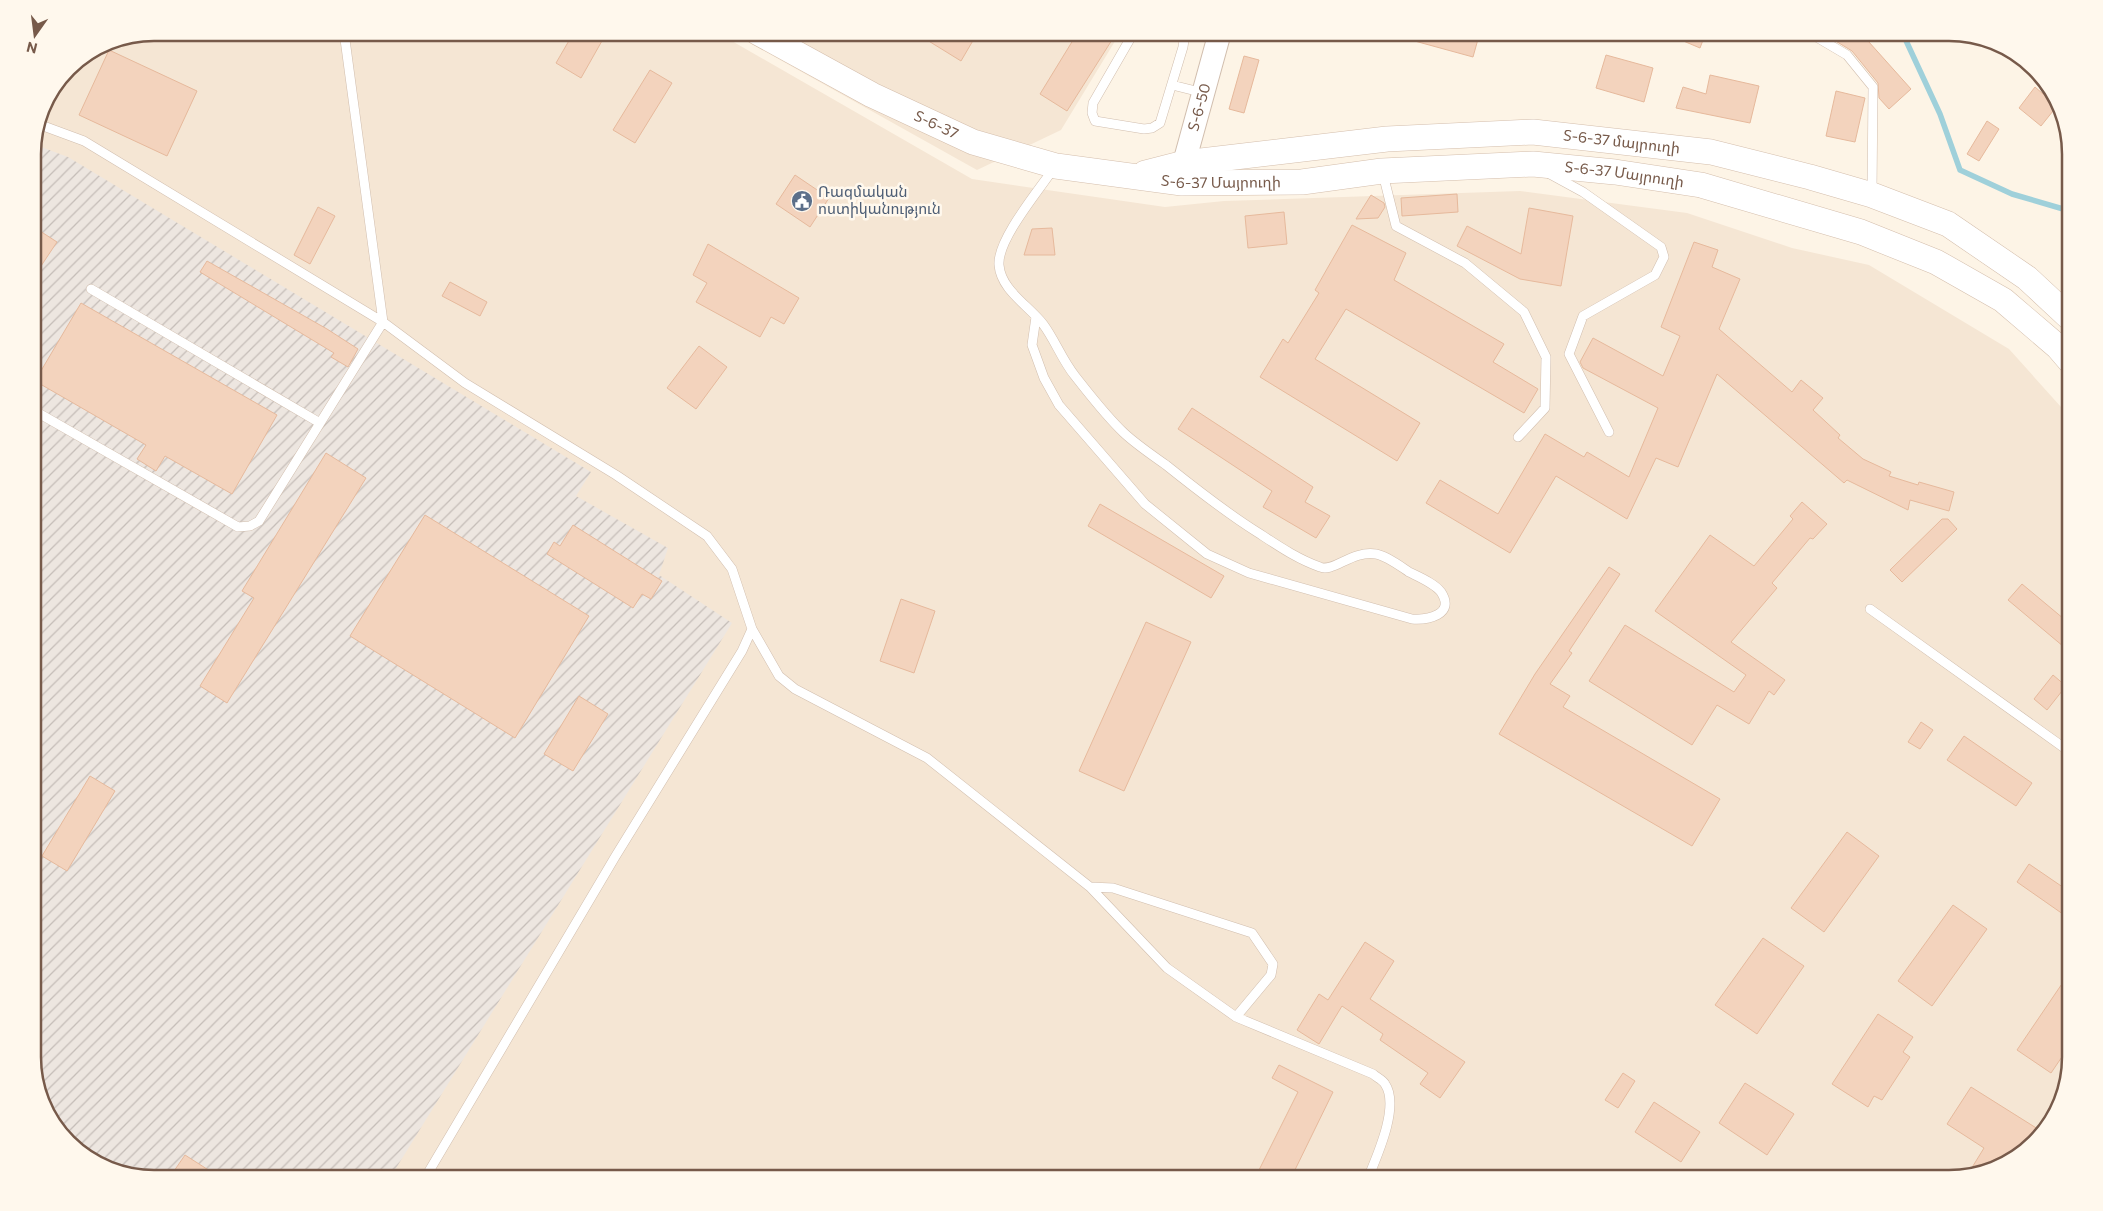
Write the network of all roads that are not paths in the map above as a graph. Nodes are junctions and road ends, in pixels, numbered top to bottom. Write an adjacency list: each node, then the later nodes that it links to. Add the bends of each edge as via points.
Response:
1 (345, 41): 20 (lane)
2 (773, 41): 12 (main road, Տ-6-37 / Տ-6-37, via 872,96 973,142)
3 (1129, 41): 7 (lane, via 1093,103 1095,121 1152,128 1160,123)
4 (1184, 41): 7 (lane)
5 (1218, 41): 8 (street, Տ-6-50 / Տ-6-50)
6 (1823, 41): 16 (lane, via 1847,55 1873,87)
7 (1172, 85): 8 (lane)
8 (1204, 93): 14 (street, Տ-6-50 / Տ-6-50)
9 (45, 126): 20 (lane, via 84,141)
10 (1533, 132): 11 (main road); 14 (main road, Տ-6-37 մայրուղի / Տ-6-37, via 1387,139); 16 (main road, Տ-6-37 մայրուղի / Տ-6-37, via 1711,152)
11 (1533, 164): 13 (main road, Տ-6-37 Մայրուղի / Տ-6-37); 21 (main road, Տ-6-37 Մայրուղի / Տ-6-37, via 1701,185 1861,232 1936,262 2003,300); 24 (lane, via 1584,192 1661,247 1664,257 1655,275 1583,316 1569,354)
12 (1056, 166): 15 (main road, Տ-6-37 / Տ-6-37); 19 (lane, via 1000,250 1002,281)
13 (1382, 171): 14 (main road, Տ-6-37 Մայրուղի / Տ-6-37, via 1302,182); 25 (lane, via 1396,226 1464,263 1524,312 1546,358 1545,408)
14 (1183, 173): 15 (main road, Տ-6-37 մայրուղի / Տ-6-37)
15 (1132, 176)
16 (1872, 195): 18 (main road, Տ-6-37 մայրուղի / Տ-6-37, via 1948,224 2027,278)
17 (91, 289): 23 (lane)
18 (2062, 311)
19 (1036, 317): 19 (lane, via 1073,374 1124,432 1224,511 1292,554 1321,568 1328,569 1358,554 1379,554 1432,584 1440,592 1443,608 1433,618 1412,619 1249,573 1207,554 1145,504 1059,405 1044,378 1032,345)
20 (383, 322): 23 (lane); 27 (lane, via 465,383 616,475 707,536 732,569)
21 (2062, 352)
22 (41, 415): 23 (lane, via 238,527 259,521)
23 (320, 423)
24 (1608, 432)
25 (1518, 437)
26 (1870, 609): 28 (lane)
27 (752, 629): 29 (lane, via 778,676 795,689 927,758); 31 (lane, via 742,651)
28 (2062, 746)
29 (1090, 887): 30 (lane, via 1167,968); 30 (lane, via 1114,888 1252,933 1273,964 1271,975)
30 (1236, 1017): 32 (lane, via 1373,1074 1385,1084 1390,1106 1386,1132)
31 (429, 1170)
32 (1371, 1170)

